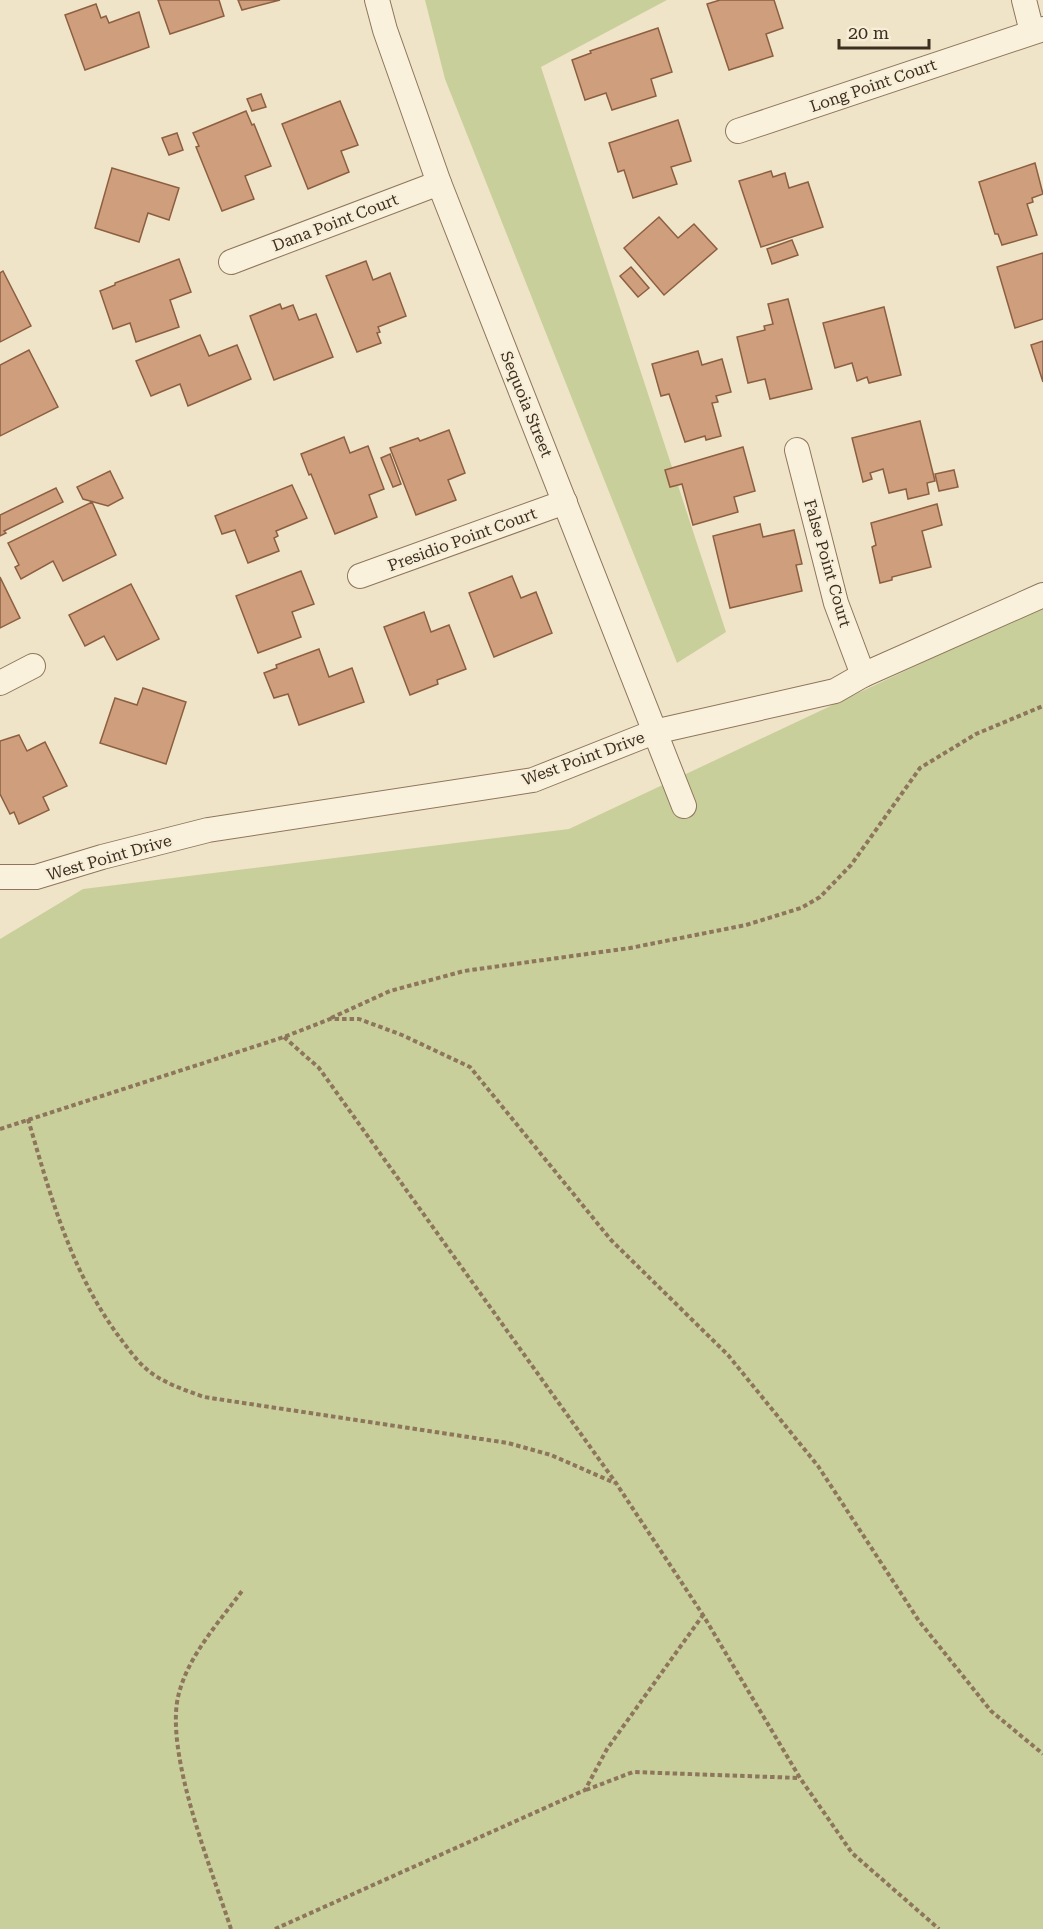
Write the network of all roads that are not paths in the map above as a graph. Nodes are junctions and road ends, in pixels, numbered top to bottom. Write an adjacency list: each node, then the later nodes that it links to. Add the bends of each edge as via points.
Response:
1 (377, 0): 5 (street, Sequoia Street)
2 (1024, 0): 3 (street)
3 (1037, 30): 4 (street, Long Point Court)
4 (738, 131)
5 (439, 183): 6 (street, Dana Point Court); 8 (street, Sequoia Street)
6 (231, 262)
7 (797, 450): 12 (street, False Point Court, via 836,603)
8 (565, 502): 9 (street, Presidio Point Court); 14 (street, Sequoia Street)
9 (360, 576)
10 (1043, 595): 12 (street, West Point Drive)
11 (33, 666): 13 (street)
12 (862, 675): 14 (street, West Point Drive, via 835,691)
13 (0, 683)
14 (654, 732): 15 (street, Sequoia Street); 16 (street, West Point Drive, via 533,780 208,830 36,878)
15 (684, 806)
16 (0, 877)

